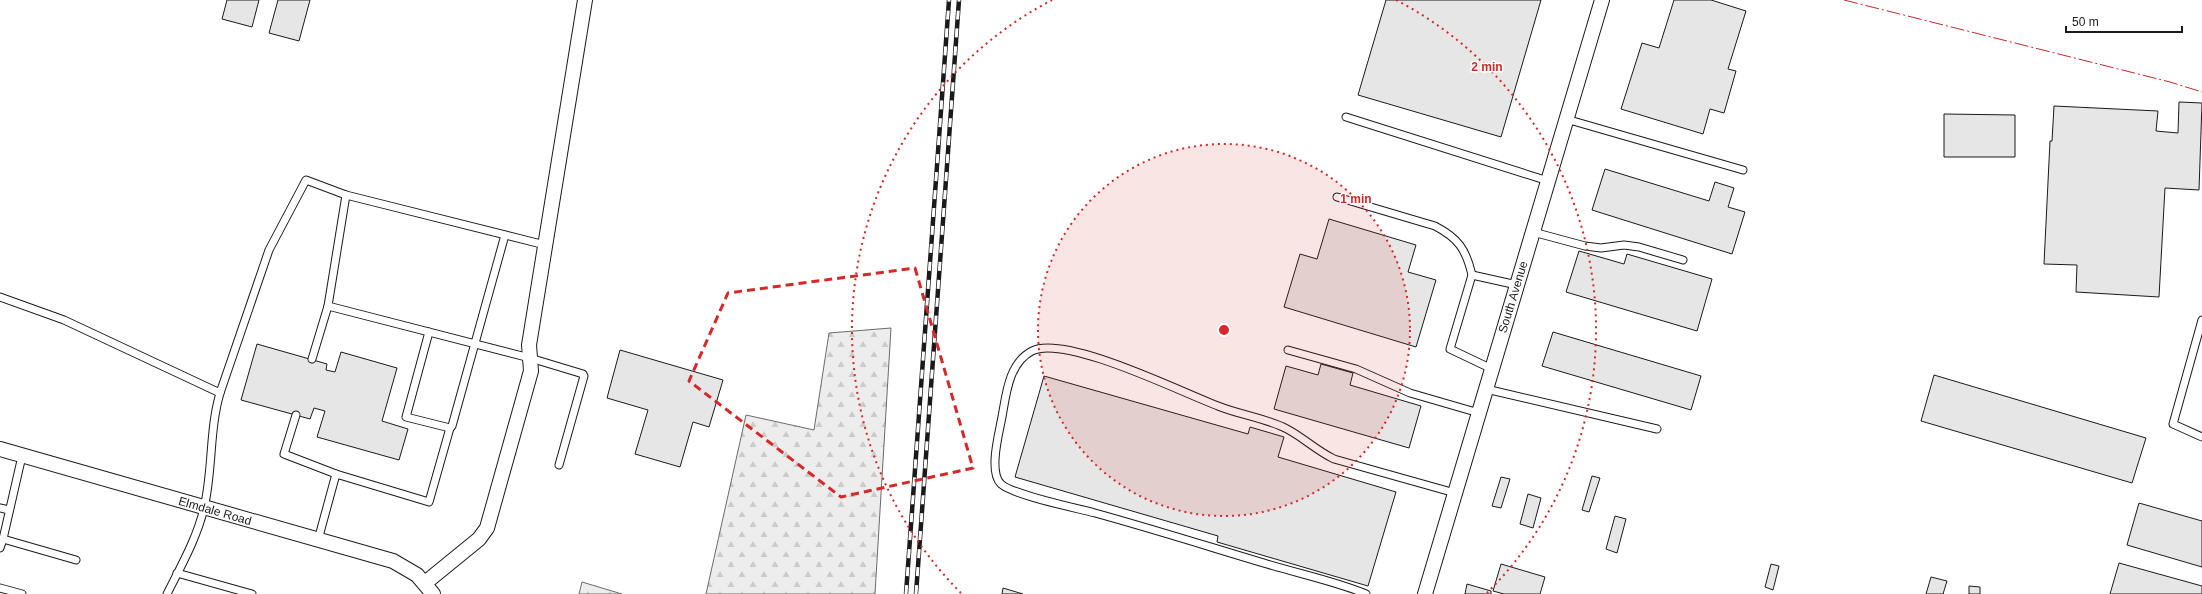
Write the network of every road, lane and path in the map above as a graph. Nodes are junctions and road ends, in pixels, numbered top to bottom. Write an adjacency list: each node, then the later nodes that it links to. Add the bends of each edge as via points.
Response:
1 (585, 0): 11 (street)
2 (1602, 0): 4 (street, South Avenue)
3 (1346, 117): 6 (lane)
4 (1566, 119): 5 (lane); 6 (street, South Avenue)
5 (1743, 170)
6 (1548, 181): 9 (street, South Avenue)
7 (346, 194): 10 (lane); 16 (lane); 25 (lane, via 306,180 269,250)
8 (1337, 197): 13 (lane, via 1435,226 1449,234 1460,244)
9 (1533, 232): 12 (lane, via 1584,246 1639,247); 14 (street, South Avenue)
10 (505, 235): 11 (lane); 19 (lane)
11 (545, 245): 21 (street, via 529,345)
12 (1683, 260)
13 (1472, 275): 14 (lane); 23 (lane, via 1450,349)
14 (1517, 285): 23 (street, South Avenue)
15 (0, 298): 25 (lane, via 64,320)
16 (328, 306): 18 (lane); 22 (lane)
17 (2202, 320): 30 (lane, via 2173,424)
18 (429, 332): 19 (lane); 28 (lane, via 406,417)
19 (475, 344): 21 (lane); 28 (lane)
20 (1288, 350): 26 (lane, via 1356,369 1410,393)
21 (530, 358): 33 (lane, via 584,376); 44 (street, via 531,371 487,528 479,539)
22 (312, 359)
23 (1492, 369): 24 (street, South Avenue)
24 (1486, 389): 26 (street, South Avenue); 29 (lane)
25 (220, 393): 37 (lane, via 214,413)
26 (1479, 413): 35 (street, South Avenue)
27 (296, 415): 34 (lane, via 284,454)
28 (450, 428): 34 (lane, via 429,502)
29 (1657, 429)
30 (2202, 437)
31 (0, 449): 32 (street, Elmdale Road)
32 (22, 456): 37 (street, Elmdale Road); 38 (lane)
33 (559, 465)
34 (336, 474): 40 (lane)
35 (1455, 493): 50 (lane, via 1334,459 1320,453 1287,429 1218,406 1132,369 1075,353 1049,347 1034,350 1021,359 1013,371 998,436 995,466 996,477 1002,485 1016,493 1098,514); 51 (street, South Avenue)
36 (0, 508): 38 (lane)
37 (204, 508): 40 (street, Elmdale Road); 43 (lane, via 196,535)
38 (8, 510): 39 (lane)
39 (3, 539): 41 (lane); 42 (lane)
40 (318, 540): 44 (street, Elmdale Road, via 393,561 406,567)
41 (0, 548)
42 (76, 560)
43 (177, 573): 47 (lane); 48 (lane)
44 (425, 583): 49 (street, Elmdale Road)
45 (0, 588): 46 (lane)
46 (22, 594)
47 (167, 594)
48 (252, 594)
49 (434, 594)
50 (1366, 594)
51 (1425, 594)

